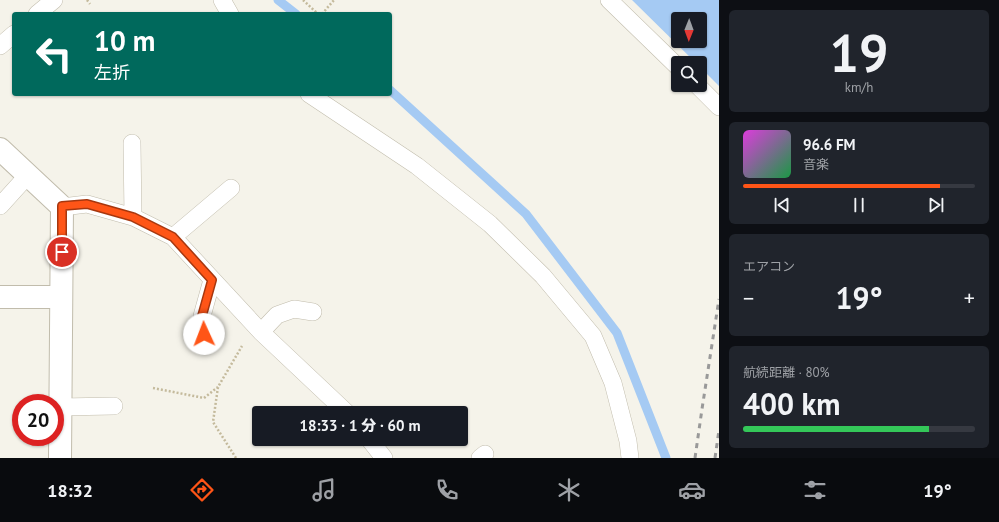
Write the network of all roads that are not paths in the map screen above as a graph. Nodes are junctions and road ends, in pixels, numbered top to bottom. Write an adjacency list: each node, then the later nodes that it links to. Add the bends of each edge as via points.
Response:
1 (54, 0): 4 (lane)
2 (222, 0): 5 (lane)
3 (609, 0): 8 (lane)
4 (39, 12)
5 (229, 12)
6 (12, 36): 7 (lane)
7 (0, 46)
8 (671, 60)
9 (704, 92): 11 (lane)
10 (312, 96): 34 (lane, via 418,166 490,224 543,276 593,336 613,383)
11 (719, 107)
12 (132, 143): 18 (lane)
13 (0, 149): 14 (street)
14 (28, 175): 16 (lane); 17 (street)
15 (231, 188): 19 (lane)
16 (0, 206)
17 (62, 206): 18 (lane, via 87,204); 22 (street)
18 (133, 217): 19 (lane)
19 (173, 237): 20 (lane)
20 (212, 280): 24 (lane); 25 (lane, via 202,316)
21 (0, 297): 22 (street)
22 (61, 297): 26 (street)
23 (313, 312): 24 (lane, via 294,309 277,315)
24 (257, 329): 28 (lane)
25 (204, 334)
26 (61, 394)
27 (114, 406): 29 (lane)
28 (340, 406)
29 (64, 407)
30 (60, 446): 32 (street)
31 (375, 446): 33 (lane)
32 (60, 458)
33 (384, 458)
34 (630, 458)

